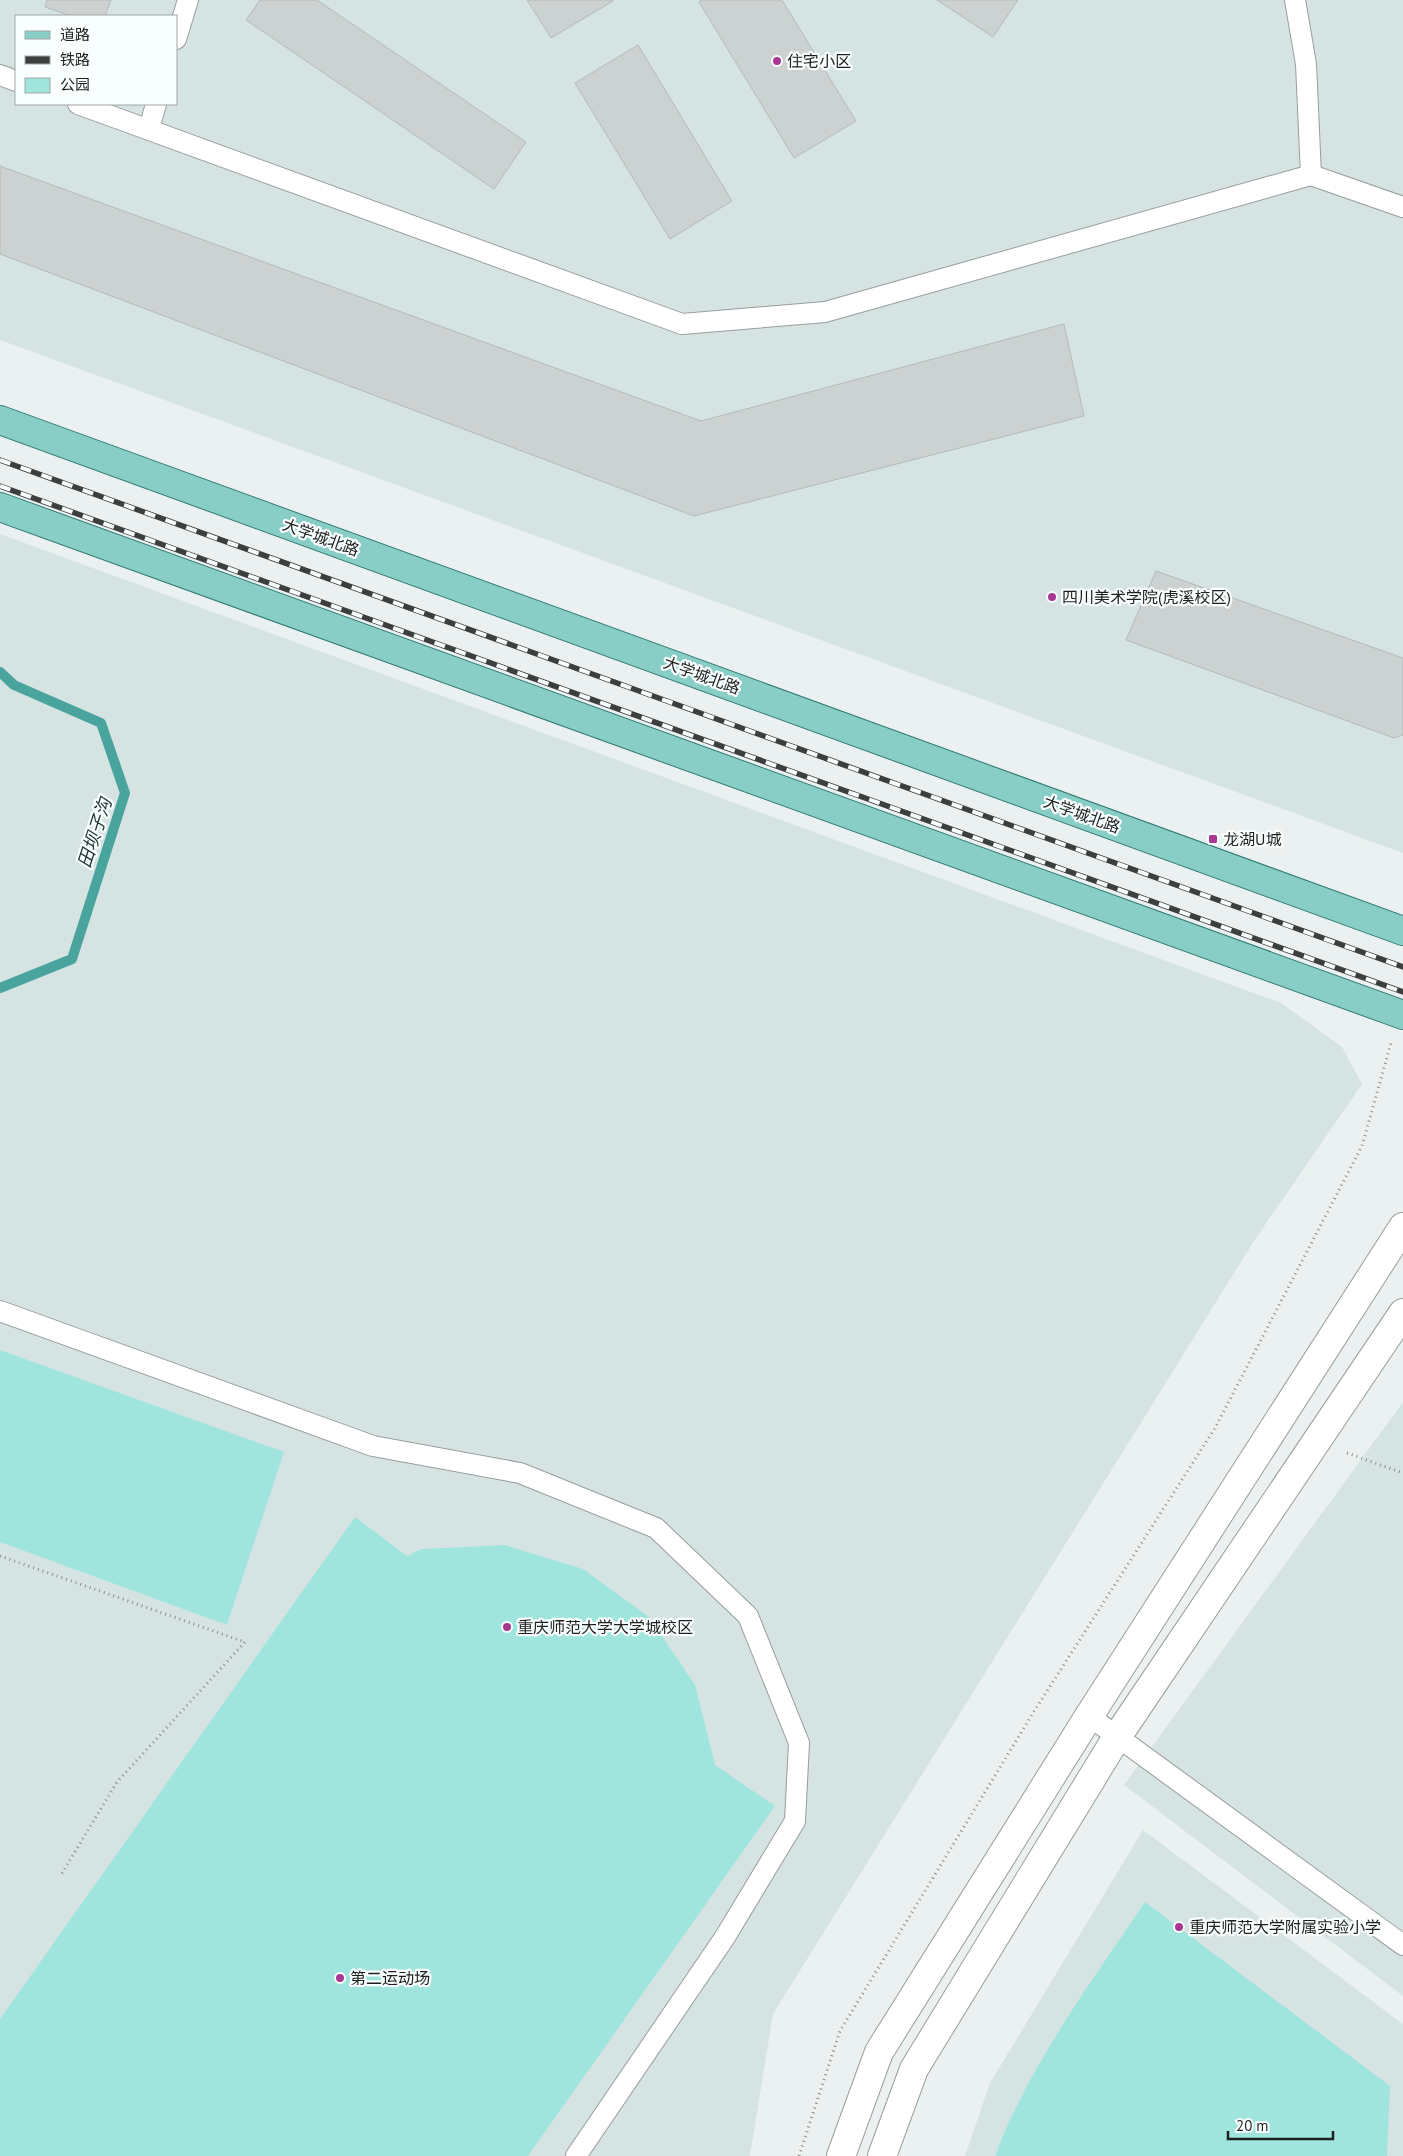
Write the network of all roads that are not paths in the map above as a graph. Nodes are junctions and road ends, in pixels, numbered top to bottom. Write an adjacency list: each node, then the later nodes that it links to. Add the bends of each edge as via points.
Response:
1 (188, 0): 3 (lane)
2 (1295, 0): 9 (lane, via 1306,64)
3 (178, 32)
4 (0, 75): 5 (lane)
5 (15, 81)
6 (81, 105): 8 (lane)
7 (156, 105): 8 (lane)
8 (149, 129): 9 (lane, via 682,324 825,312)
9 (1310, 175): 10 (lane)
10 (1403, 207)
11 (0, 420): 13 (main road, 大学城北路)
12 (0, 507): 14 (main road)
13 (1403, 931)
14 (1401, 1014)
15 (1403, 1227): 18 (street)
16 (0, 1311): 21 (lane, via 373,1446 520,1473 656,1528 748,1616 799,1743 795,1822 725,1938)
17 (1403, 1313): 19 (street)
18 (1089, 1716): 19 (lane); 22 (street, via 879,2052)
19 (1118, 1737): 20 (lane); 23 (street, via 914,2069)
20 (1403, 1945)
21 (576, 2156)
22 (841, 2156)
23 (882, 2156)

